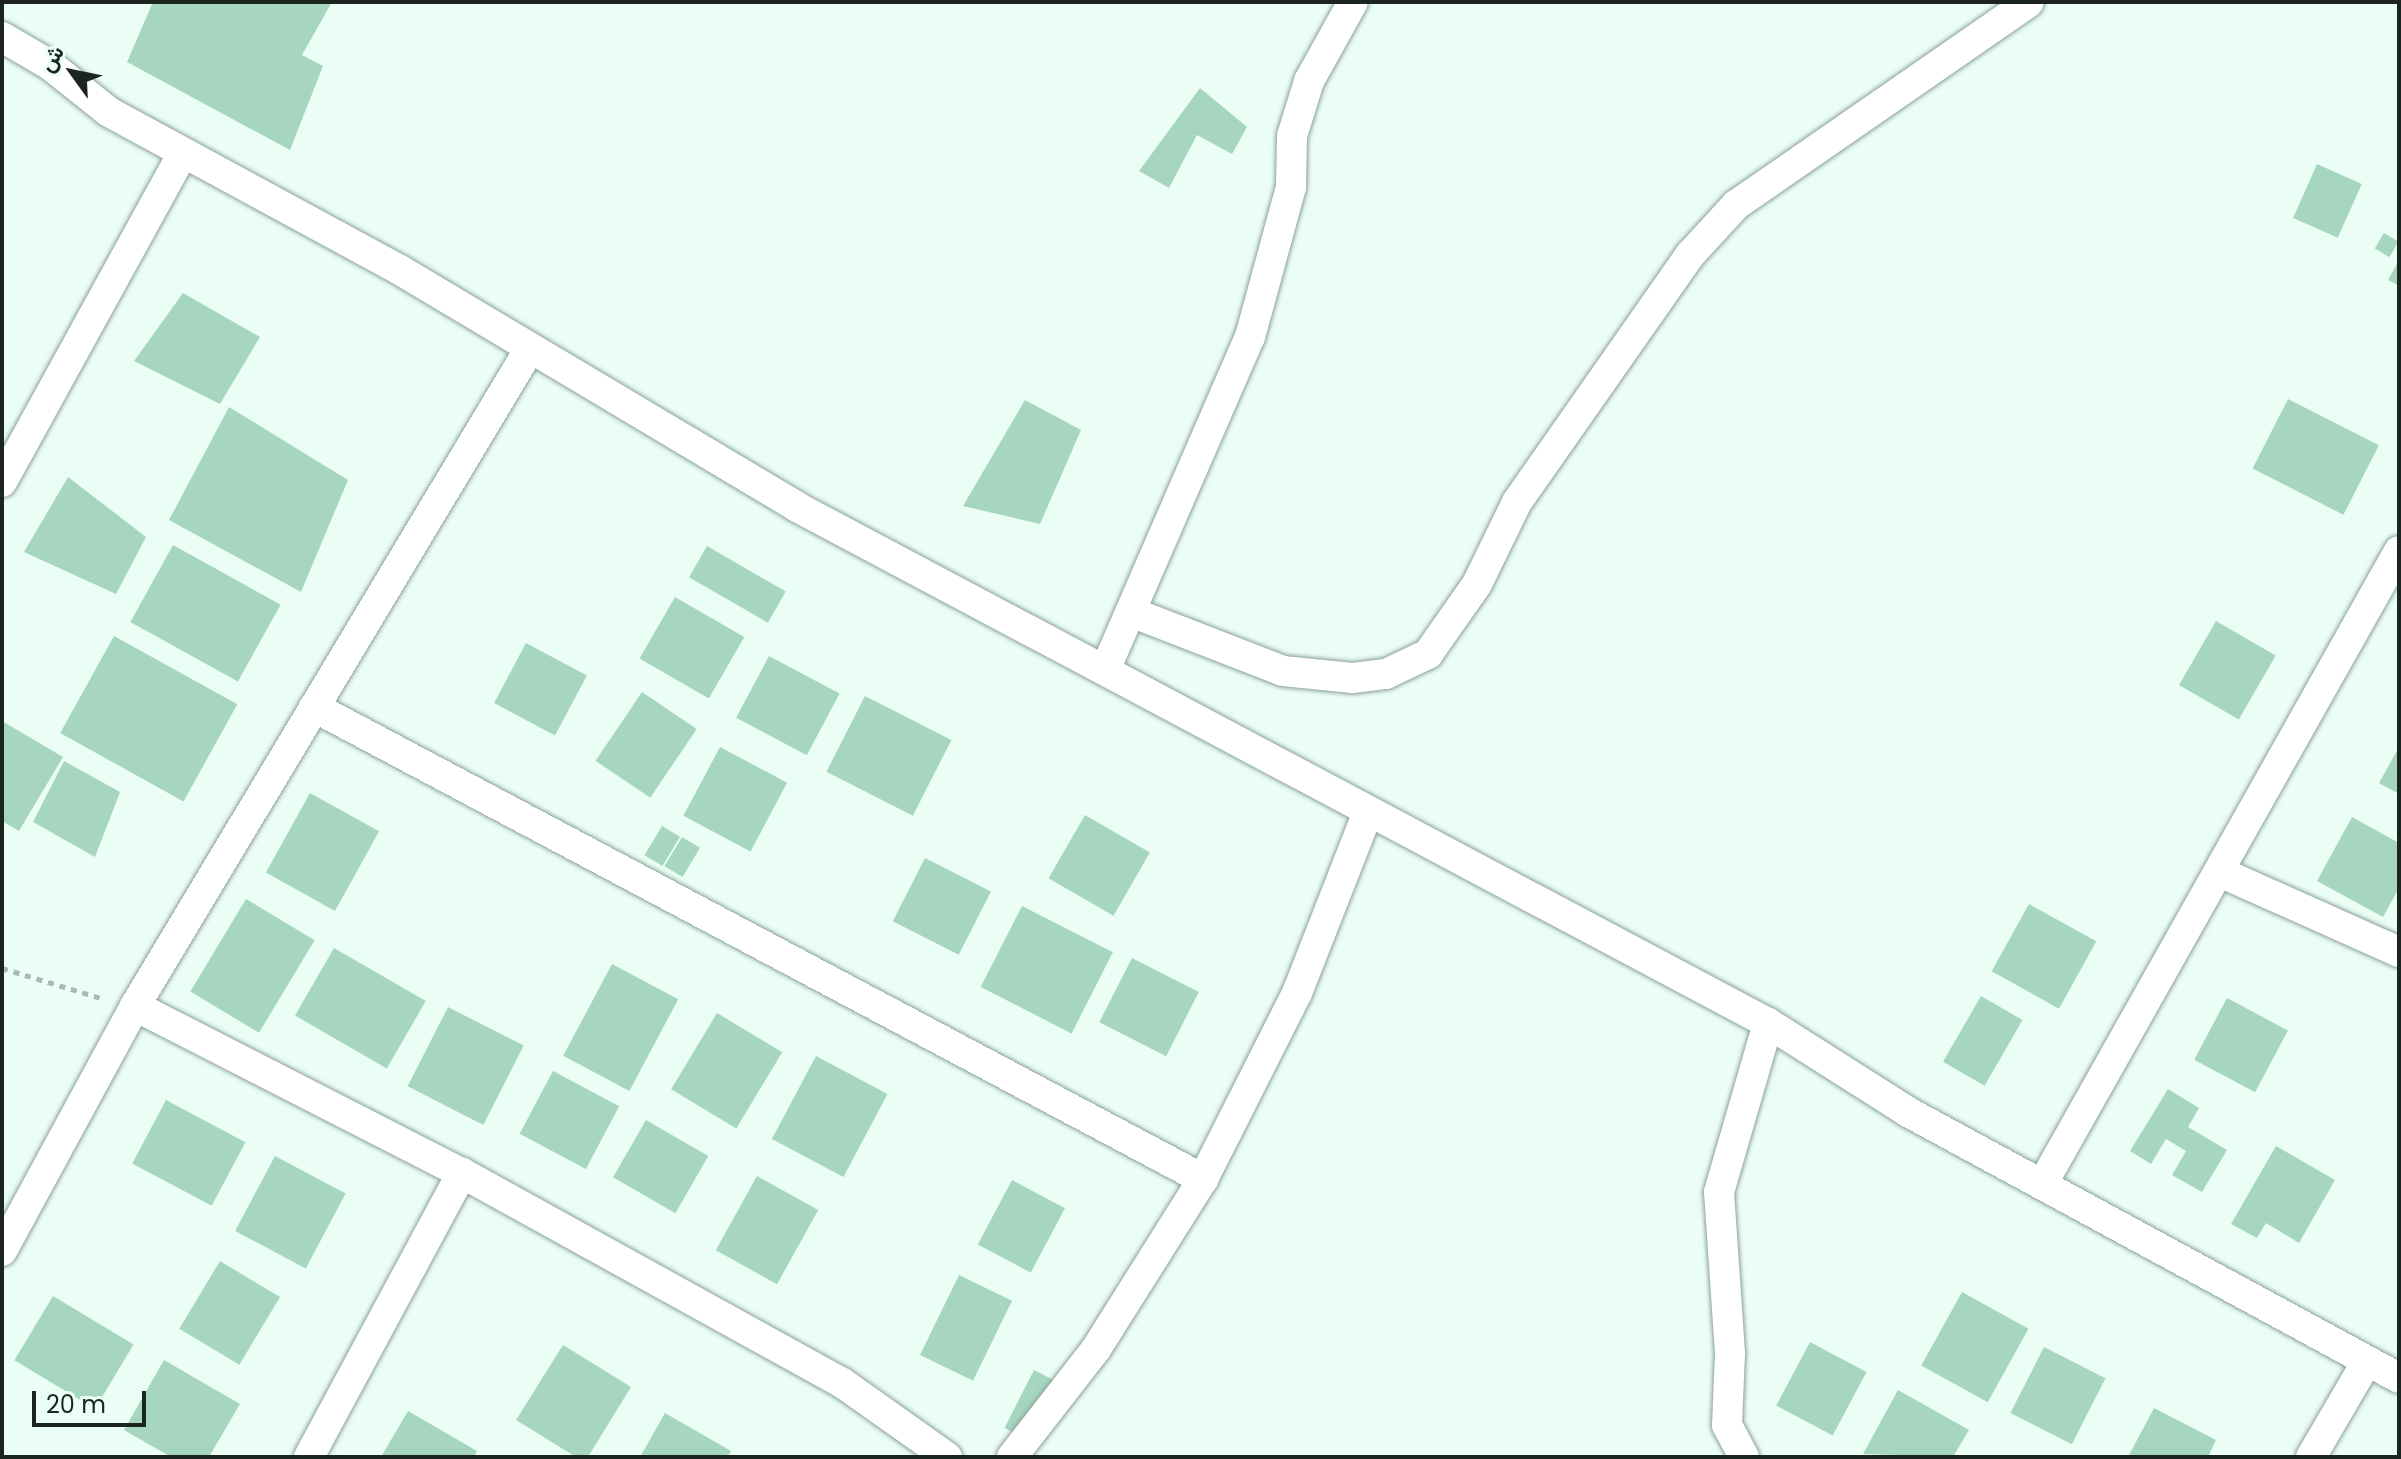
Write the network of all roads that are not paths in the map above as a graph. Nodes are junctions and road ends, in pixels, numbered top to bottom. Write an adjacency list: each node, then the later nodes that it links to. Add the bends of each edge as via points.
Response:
1 (1353, 2): 8 (street, via 1305,95 1292,136 1291,187 1250,337)
2 (2029, 2): 8 (street, via 1727,215 1690,255 1517,502 1477,584 1428,654 1386,674 1353,678 1283,671)
3 (2, 37): 4 (street, via 50,65 109,112)
4 (183, 153): 5 (street, via 400,270); 6 (street)
5 (529, 350): 9 (street, via 797,507); 10 (street)
6 (2, 482)
7 (2399, 551): 12 (street)
8 (1131, 612): 9 (street)
9 (1105, 670): 11 (street)
10 (314, 707): 14 (street); 17 (street)
11 (1368, 812): 15 (street); 17 (street, via 1297,993)
12 (2220, 872): 13 (street); 18 (street)
13 (2399, 952)
14 (135, 1006): 16 (street); 19 (street)
15 (1768, 1023): 18 (street, via 1908,1112); 25 (street, via 1719,1192 1730,1353 1727,1425)
16 (462, 1173): 22 (street); 23 (street, via 841,1382)
17 (1203, 1179): 24 (street, via 1096,1349)
18 (2043, 1183): 20 (street)
19 (2, 1251)
20 (2367, 1361): 21 (street); 26 (street)
21 (2399, 1378)
22 (309, 1457)
23 (947, 1457)
24 (1012, 1457)
25 (1744, 1457)
26 (2311, 1457)

